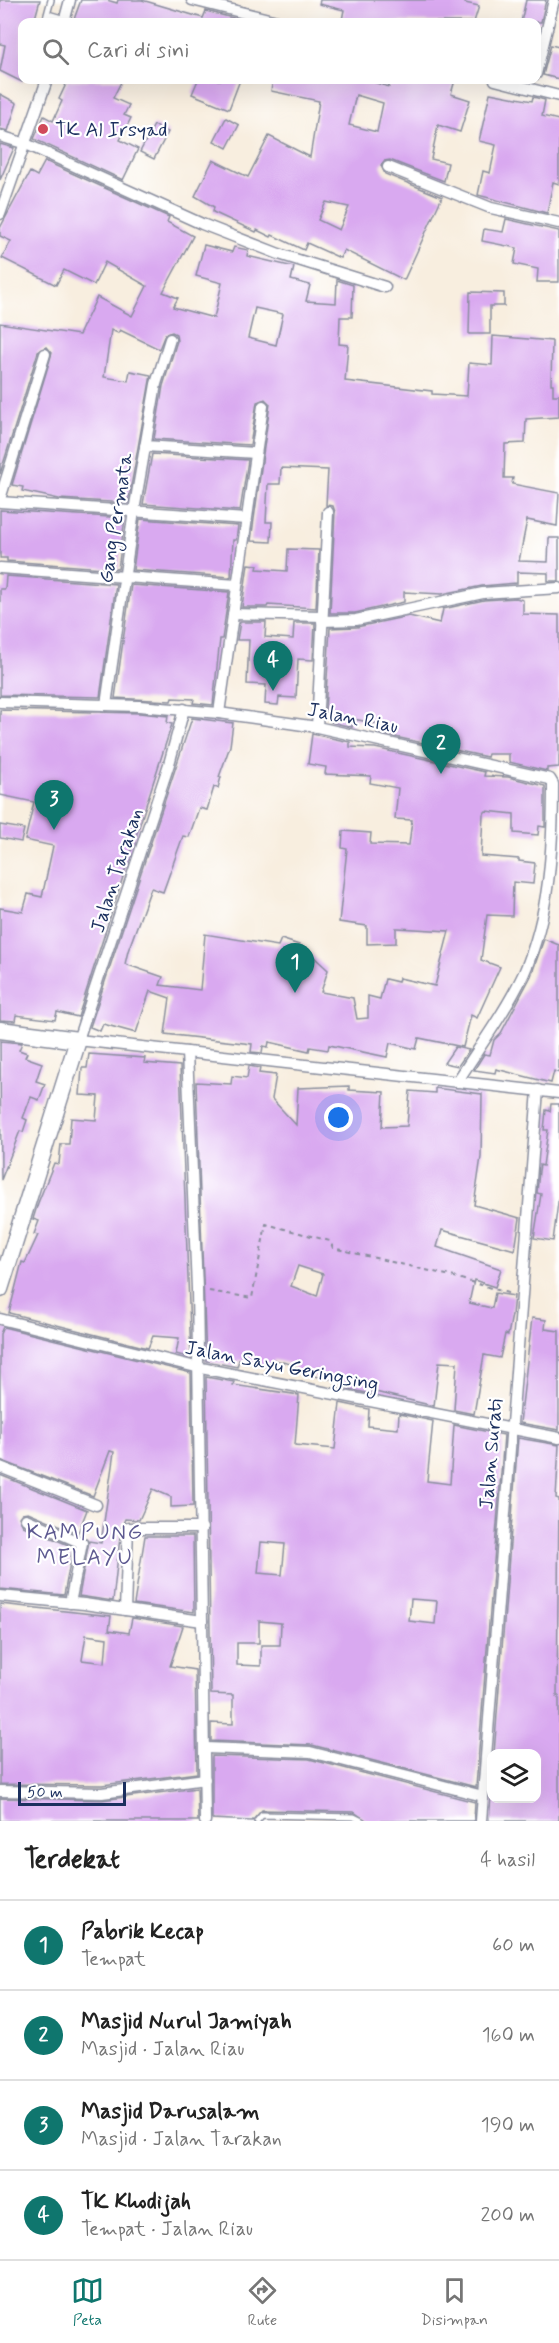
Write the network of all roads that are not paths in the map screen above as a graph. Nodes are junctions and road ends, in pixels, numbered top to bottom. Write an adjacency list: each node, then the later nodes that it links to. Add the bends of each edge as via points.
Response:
1 (51, 0): 5 (lane)
2 (70, 0): 8 (street)
3 (554, 0): 10 (street)
4 (199, 1): 9 (street)
5 (48, 14): 6 (lane); 7 (lane)
6 (46, 18)
7 (57, 18)
8 (65, 18)
9 (265, 18)
10 (541, 57)
11 (46, 84): 15 (street)
12 (534, 85): 13 (street)
13 (559, 96)
14 (0, 136): 15 (street)
15 (26, 144): 17 (street); 19 (street, via 202,224 279,254)
16 (388, 167): 18 (street, via 491,208)
17 (0, 214)
18 (559, 223)
19 (385, 287)
20 (170, 339): 23 (street, Gang Permata)
21 (45, 354): 25 (street)
22 (263, 406): 24 (street)
23 (145, 446): 24 (street); 26 (street, Gang Permata)
24 (256, 453): 28 (street)
25 (0, 501): 26 (street)
26 (134, 511): 28 (street); 30 (street, Gang Permata)
27 (328, 512): 34 (street)
28 (246, 519): 31 (street)
29 (0, 568): 30 (street)
30 (123, 577): 31 (street); 36 (street, Gang Permata)
31 (237, 585): 33 (street)
32 (559, 588): 34 (street, via 483,593 356,620)
33 (233, 614): 34 (street); 38 (street)
34 (322, 619): 39 (street)
35 (0, 702): 36 (street, Jalan Riau)
36 (106, 705): 37 (street, Jalan Riau)
37 (184, 709): 38 (street, Jalan Riau); 41 (street, Jalan Tarakan)
38 (219, 714): 39 (street, Jalan Riau)
39 (317, 727): 43 (street, Jalan Riau, via 552,781 548,887 538,936 504,1009)
40 (0, 1030): 41 (main road)
41 (78, 1040): 42 (street); 46 (main road)
42 (187, 1052): 43 (street); 48 (street)
43 (457, 1082): 44 (street)
44 (538, 1090): 45 (street); 49 (street, Jalan Surati)
45 (559, 1093)
46 (0, 1289)
47 (0, 1319): 48 (street, Jalan Sayu Geringsing)
48 (196, 1366): 49 (street, Jalan Sayu Geringsing); 54 (street)
49 (511, 1427): 50 (street, Jalan Sayu Geringsing); 62 (street, Jalan Surati)
50 (559, 1438)
51 (0, 1467): 52 (street)
52 (96, 1505)
53 (26, 1519): 56 (street, via 82,1543)
54 (202, 1528): 57 (street, via 128,1528); 58 (street)
55 (0, 1596): 56 (street)
56 (70, 1603): 57 (street)
57 (125, 1610): 58 (street)
58 (202, 1621): 59 (street)
59 (206, 1748): 60 (street); 62 (street, via 314,1752)
60 (205, 1779): 61 (street, via 102,1793); 63 (street)
61 (0, 1791)
62 (483, 1796): 66 (street, Jalan Surati)
63 (205, 1821)
64 (257, 1821): 65 (lane, via 262,1815 312,1815 354,1817)
65 (362, 1821)
66 (481, 1821)

